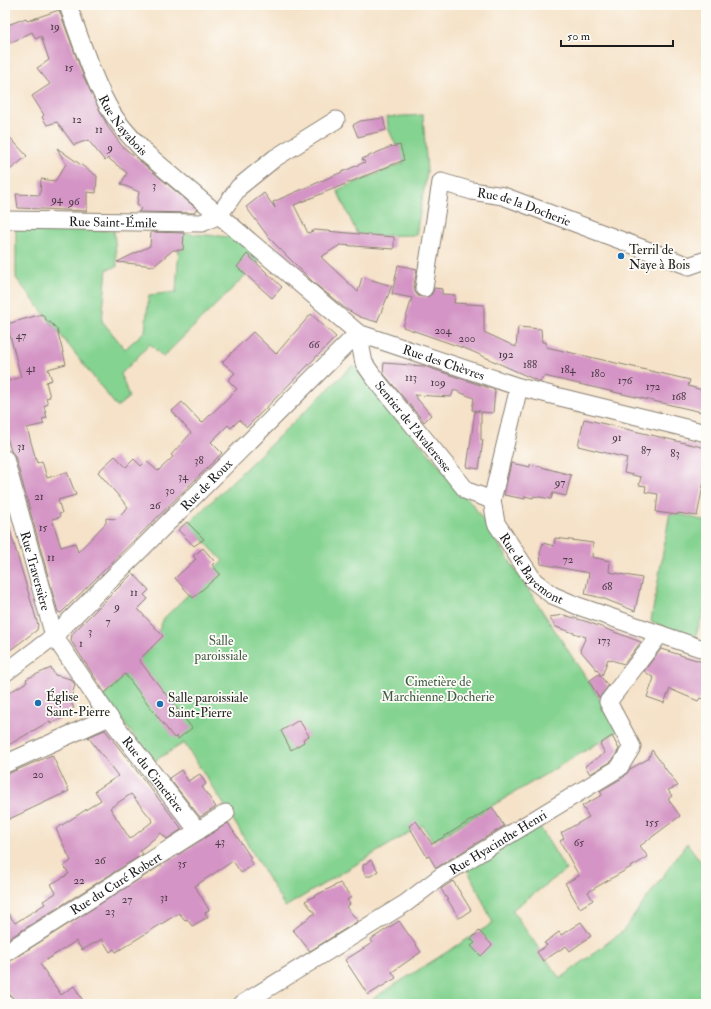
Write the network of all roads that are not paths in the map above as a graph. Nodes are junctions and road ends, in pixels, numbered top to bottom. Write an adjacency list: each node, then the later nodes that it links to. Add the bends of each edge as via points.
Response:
1 (68, 5): 3 (street, Rue Nayabois, via 92,70 112,112 128,135)
2 (336, 120): 3 (street, via 274,158 239,187)
3 (219, 215): 4 (street, Rue Saint-Émile, via 202,223); 7 (street, Rue des Chèvres)
4 (5, 220)
5 (706, 260): 6 (street, Rue de la Docherie, via 689,266 504,196 472,191 441,182)
6 (424, 288)
7 (358, 333): 8 (street, Rue des Chèvres); 11 (street, Sentier de l'Avaleresse, via 364,363 373,376 467,491); 13 (street, Rue de Roux)
8 (519, 387): 9 (street, Rue des Chèvres); 11 (street, Rue de Bayemont)
9 (706, 433)
10 (5, 459): 13 (street, Rue Traversière)
11 (492, 500): 12 (street, Rue de Bayemont, via 496,523 534,581 552,596)
12 (660, 634): 14 (street, Rue de Bayemont); 21 (street, Rue Hyacinthe Henri, via 608,702 632,747 619,768 440,877 406,903)
13 (54, 636): 15 (street, Rue de Roux); 16 (street, Rue Traversière)
14 (706, 650)
15 (5, 673)
16 (109, 718): 17 (street); 19 (street, Rue du Cimetière)
17 (5, 764)
18 (226, 814): 19 (street, Rue du Curé Robert)
19 (198, 831): 20 (street, Rue du Curé Robert)
20 (5, 953)
21 (242, 1004)

